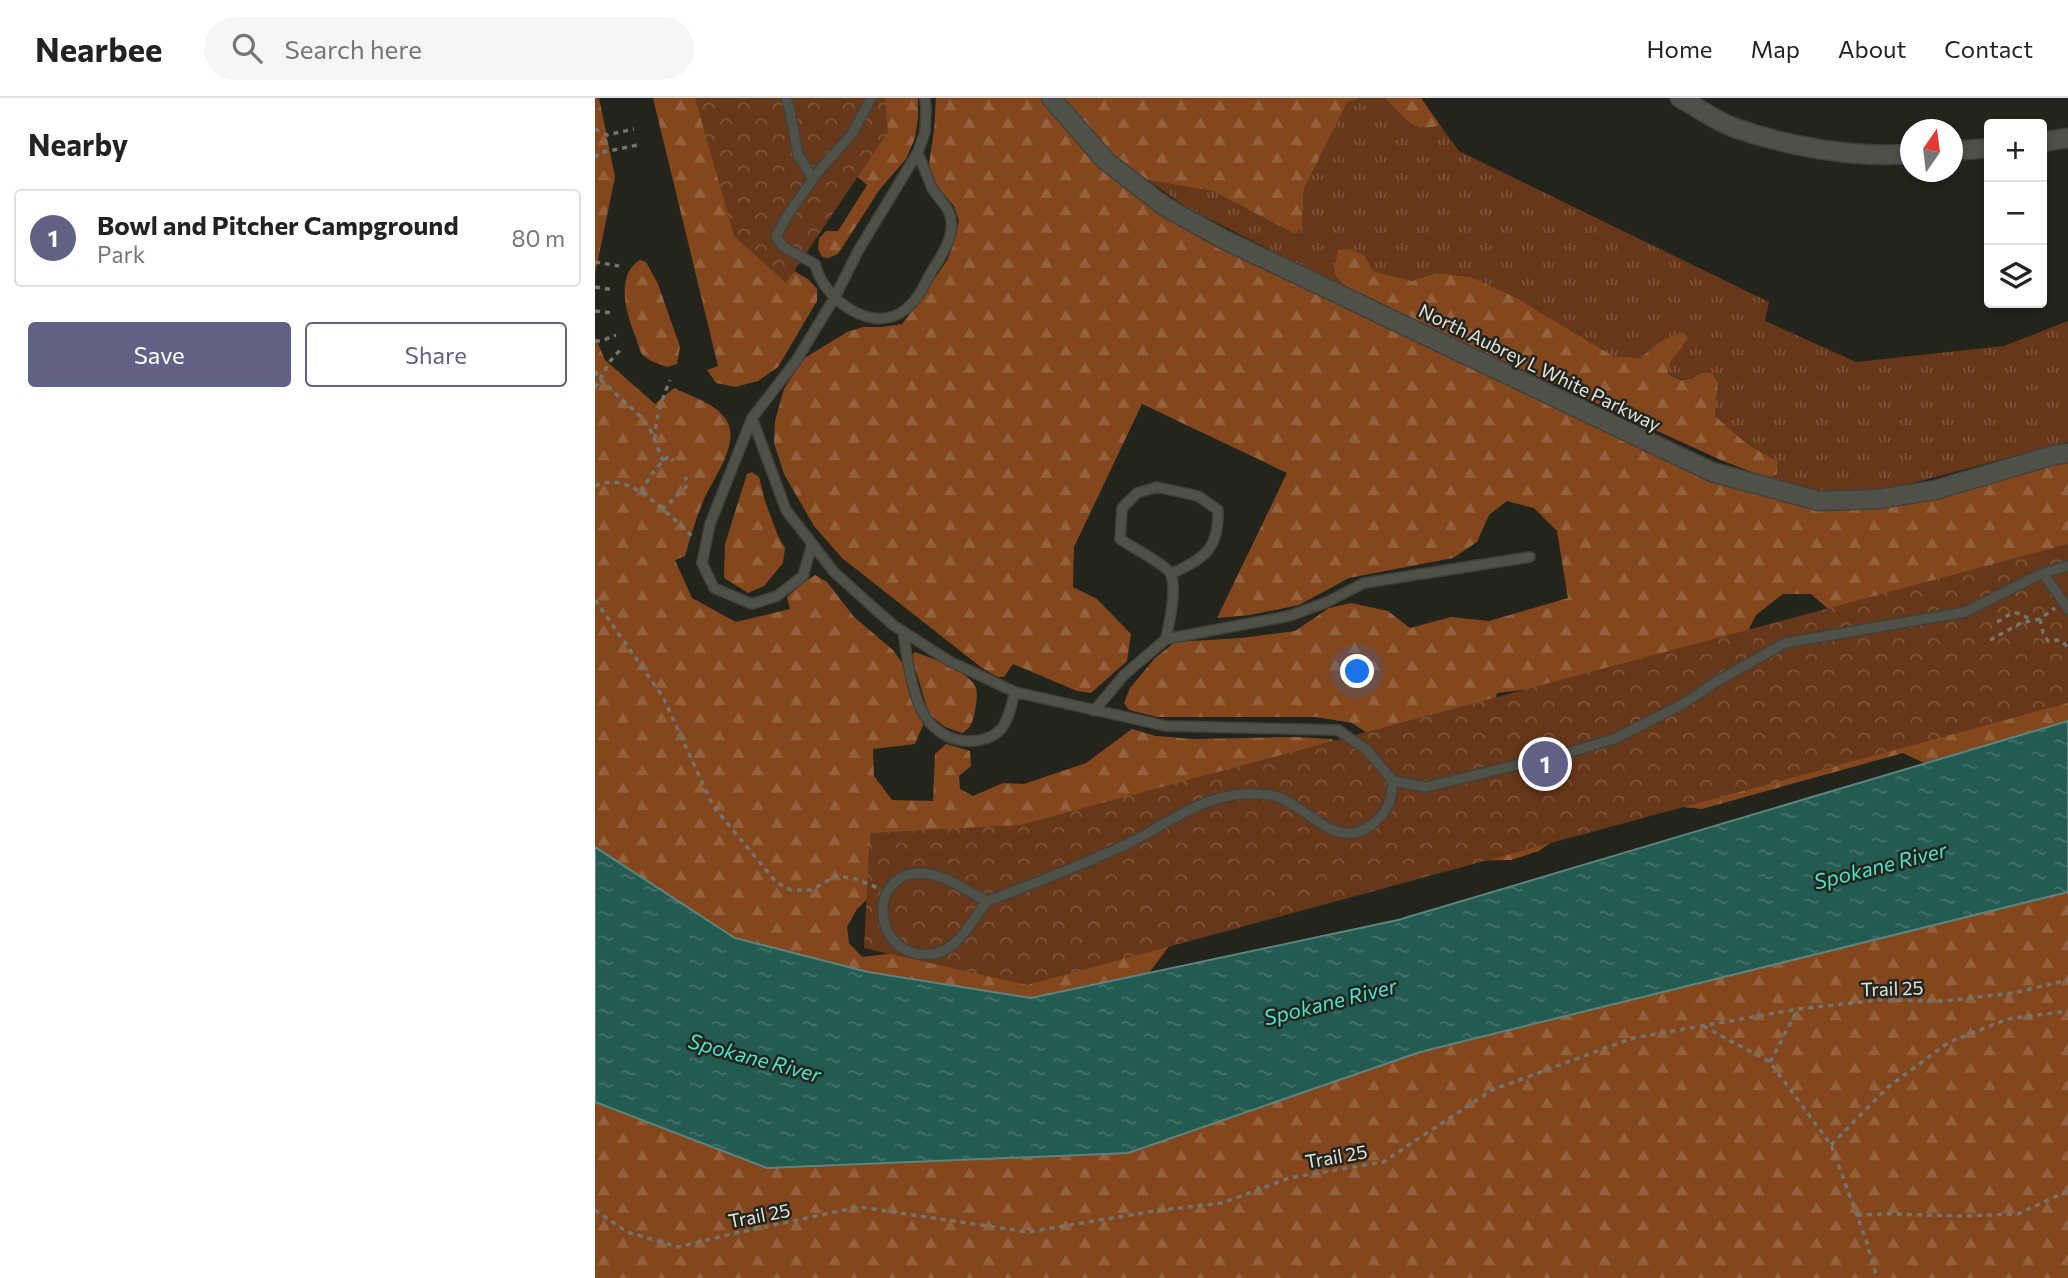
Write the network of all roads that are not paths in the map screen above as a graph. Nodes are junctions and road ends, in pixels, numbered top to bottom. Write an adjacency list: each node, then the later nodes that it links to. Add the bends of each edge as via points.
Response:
1 (786, 98): 12 (lane, via 798,155)
2 (871, 98): 12 (lane, via 852,134)
3 (925, 98): 13 (lane, via 921,145)
4 (1051, 98): 15 (street, North Aubrey L White Parkway, via 1106,161 1164,206 1223,239 1712,472 1819,501 1878,499 1935,490)
5 (1681, 98): 10 (street, via 1736,129 1812,148)
6 (2068, 138): 7 (street)
7 (2047, 141)
8 (1984, 148): 9 (street)
9 (1963, 150)
10 (1900, 155)
11 (920, 158): 13 (lane, via 950,215 951,234 917,297 905,311 872,318 859,315)
12 (813, 178): 13 (lane, via 776,237 783,247 815,264)
13 (835, 297): 14 (lane, via 796,361)
14 (752, 418): 16 (lane, via 786,510); 16 (lane, via 710,523 702,563 714,588 752,604 777,596 803,576)
15 (2068, 453)
16 (812, 544): 22 (lane, via 834,572)
17 (1529, 557): 23 (lane, via 1364,583 1289,616)
18 (2068, 566): 19 (lane)
19 (2043, 573): 21 (lane); 26 (lane, via 1965,612 1785,643 1614,739 1426,787)
20 (1171, 574): 20 (lane, via 1120,539 1122,508 1137,493 1157,486 1198,496 1218,510 1214,542 1200,558); 23 (lane, via 1173,596)
21 (2065, 605)
22 (902, 631): 24 (lane, via 950,661); 24 (lane, via 914,689 926,718 942,734 962,740 994,736 1005,724)
23 (1166, 639): 25 (lane, via 1124,675)
24 (1016, 692): 25 (lane)
25 (1094, 711): 26 (lane, via 1166,726 1338,730 1367,750)
26 (1393, 781): 27 (lane, via 1391,802 1365,830 1343,834 1332,830 1273,795 1229,796 1189,810 1119,848)
27 (987, 901): 27 (lane, via 956,940 931,955 896,945 884,921 883,905 894,880 918,873 932,874)

